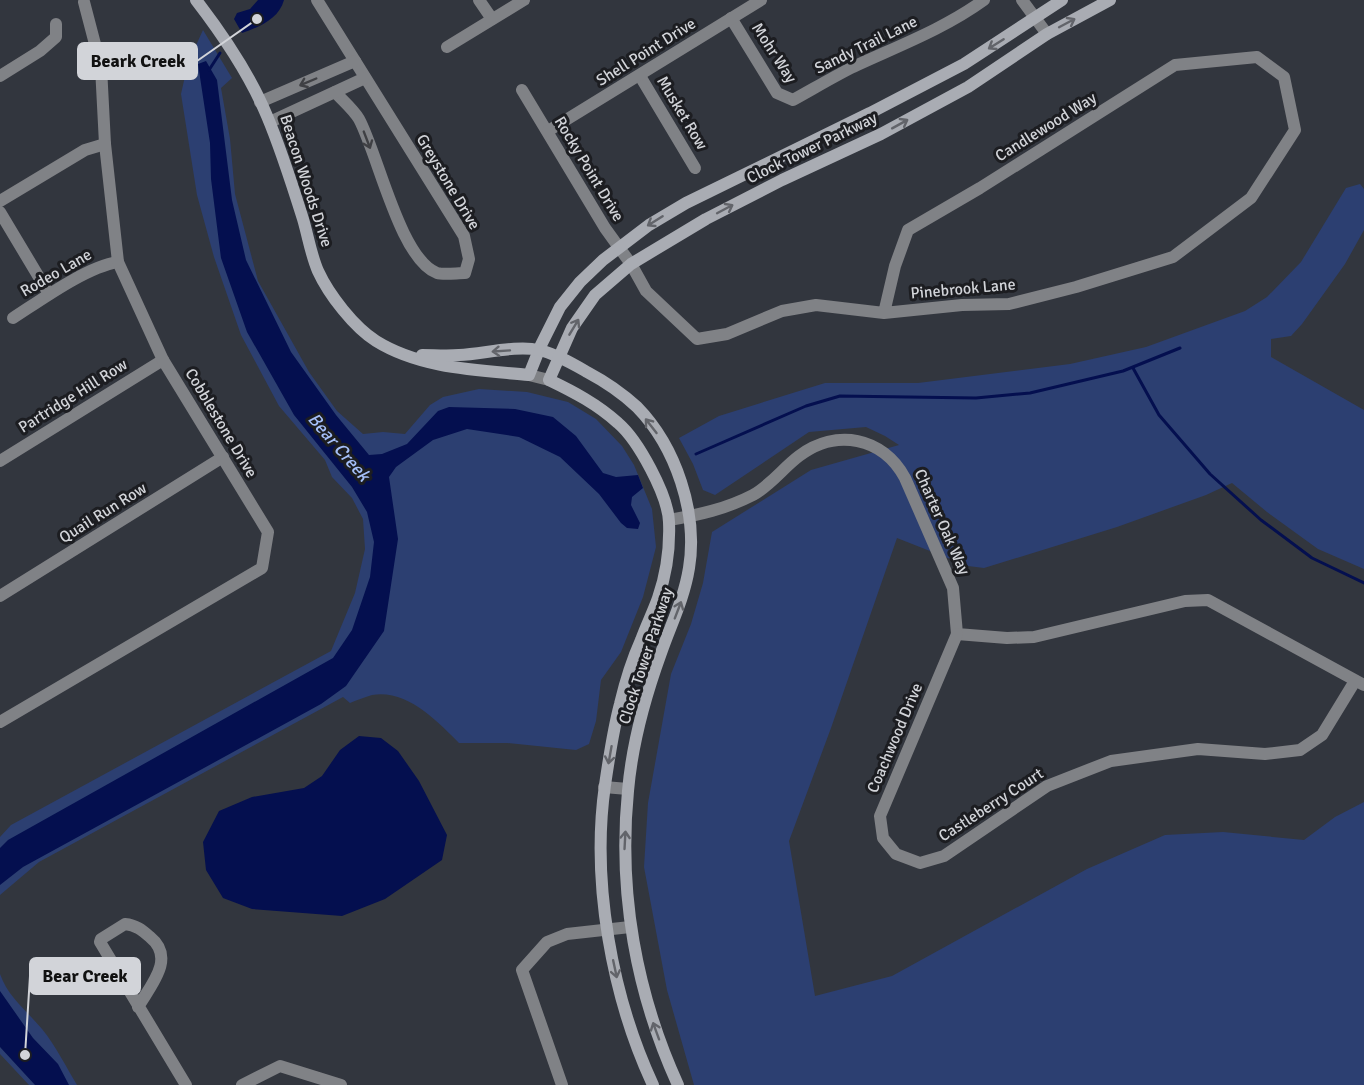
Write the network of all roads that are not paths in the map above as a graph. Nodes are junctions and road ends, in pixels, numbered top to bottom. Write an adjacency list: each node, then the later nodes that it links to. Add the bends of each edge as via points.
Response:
1 (196, 0): 25 (street, Beacon Woods Drive)
2 (317, 0): 17 (street, Greystone Drive)
3 (479, 0): 13 (street)
4 (524, 0): 13 (street)
5 (761, 0): 11 (street, Shell Point Drive)
6 (984, 0): 24 (street, Sandy Trail Lane, via 923,36 852,67)
7 (1022, 0): 12 (street)
8 (1062, 0): 12 (street, Clock Tower Parkway)
9 (1110, 0): 15 (street, Clock Tower Parkway, one-way to 9)
10 (84, 1): 28 (street, Cobblestone Drive, via 101,67)
11 (731, 18): 19 (street, Shell Point Drive); 24 (street, Mohr Way, via 777,93)
12 (1035, 18): 15 (street); 32 (street, Clock Tower Parkway, one-way to 32, via 964,64 686,203)
13 (492, 19): 16 (street)
14 (56, 24): 18 (street, via 56,37)
15 (1047, 34): 34 (street, Clock Tower Parkway, one-way to 15, via 706,219 968,87)
16 (447, 47)
17 (355, 62): 21 (street, Greystone Drive); 25 (street, one-way to 25)
18 (0, 76)
19 (640, 76): 27 (street, Shell Point Drive); 29 (street, Musket Row)
20 (1284, 77): 36 (street, Candlewood Way, via 1257,57 1175,65 908,230); 36 (street, Pinebrook Lane, via 1295,130 1251,198 1173,257 1009,304 962,304)
21 (365, 78): 23 (street); 23 (street, Greystone Drive, one-way to 21, via 360,120 394,209 421,261 438,273 465,273 469,259 464,236)
22 (522, 90): 27 (street, Rocky Point Drive)
23 (335, 92): 26 (street)
24 (793, 100)
25 (260, 102): 26 (street, Beacon Woods Drive)
26 (270, 122): 39 (street, Beacon Woods Drive, via 318,271 344,311 374,340)
27 (548, 131): 32 (street, Rocky Point Drive)
28 (105, 144): 30 (street, via 84,150); 33 (street, Cobblestone Drive)
29 (695, 168)
30 (0, 201)
31 (0, 212): 35 (street)
32 (618, 248): 34 (street, Rocky Point Drive); 38 (street, Clock Tower Parkway, via 560,306)
33 (118, 262): 35 (street, Rodeo Lane, via 104,264); 41 (street, Cobblestone Drive)
34 (631, 264): 36 (street, Pinebrook Lane, via 646,291 697,339 727,334 782,310 816,305); 40 (street, Clock Tower Parkway, one-way to 34, via 572,328 595,296)
35 (49, 294): 37 (street, Rodeo Lane)
36 (884, 313)
37 (13, 318)
38 (538, 350): 39 (street, Beacon Woods Drive, one-way to 39); 40 (street, Beacon Woods Drive); 42 (street, Clock Tower Parkway)
39 (402, 355): 42 (street, Beacon Woods Drive, via 455,368)
40 (558, 357): 43 (street, Clock Tower Parkway); 46 (street, Clock Tower Parkway, one-way to 40, via 677,466 636,407 599,379)
41 (163, 360): 44 (street, Cobblestone Drive); 45 (street, Partridge Hill Row)
42 (530, 375): 43 (street, Beacon Woods Drive)
43 (549, 380): 47 (street, Clock Tower Parkway, via 586,399 620,424 655,476)
44 (223, 457): 48 (street, Quail Run Row); 51 (street, Cobblestone Drive, via 268,532 262,568)
45 (0, 461)
46 (690, 517): 47 (street, Charter Oak Way); 49 (street, Charter Oak Way, via 755,493 818,445 851,440 873,446 894,459 905,478 953,588); 53 (street, Clock Tower Parkway, one-way to 46, via 642,711 683,595 689,566)
47 (669, 520): 52 (street, Clock Tower Parkway, one-way to 52, via 666,563 658,597 619,705)
48 (0, 596)
49 (957, 634): 50 (street, via 1034,637 1185,600 1208,600); 54 (street, Coachwood Drive, via 880,816 883,838)
50 (1359, 683): 54 (street, Castleberry Court, via 1322,735 1300,750 1265,754 1198,749 1112,761 1047,786 944,856 920,863)
51 (0, 722)
52 (604, 787): 53 (street); 56 (street, Clock Tower Parkway, via 600,858)
53 (628, 789): 55 (street, Clock Tower Parkway, one-way to 53, via 624,858)
54 (896, 854)
55 (630, 927): 56 (street); 63 (street, Clock Tower Parkway, one-way to 55, via 647,1005)
56 (607, 930): 61 (street, via 567,934 547,942 522,970); 62 (street, Clock Tower Parkway, one-way to 62, via 624,1011)
57 (138, 1007): 57 (street, via 100,942 125,924 143,931 162,951 157,975); 58 (street)
58 (186, 1085)
59 (242, 1085): 60 (street, via 280,1066)
60 (341, 1085)
61 (562, 1085)
62 (653, 1085)
63 (678, 1085)

